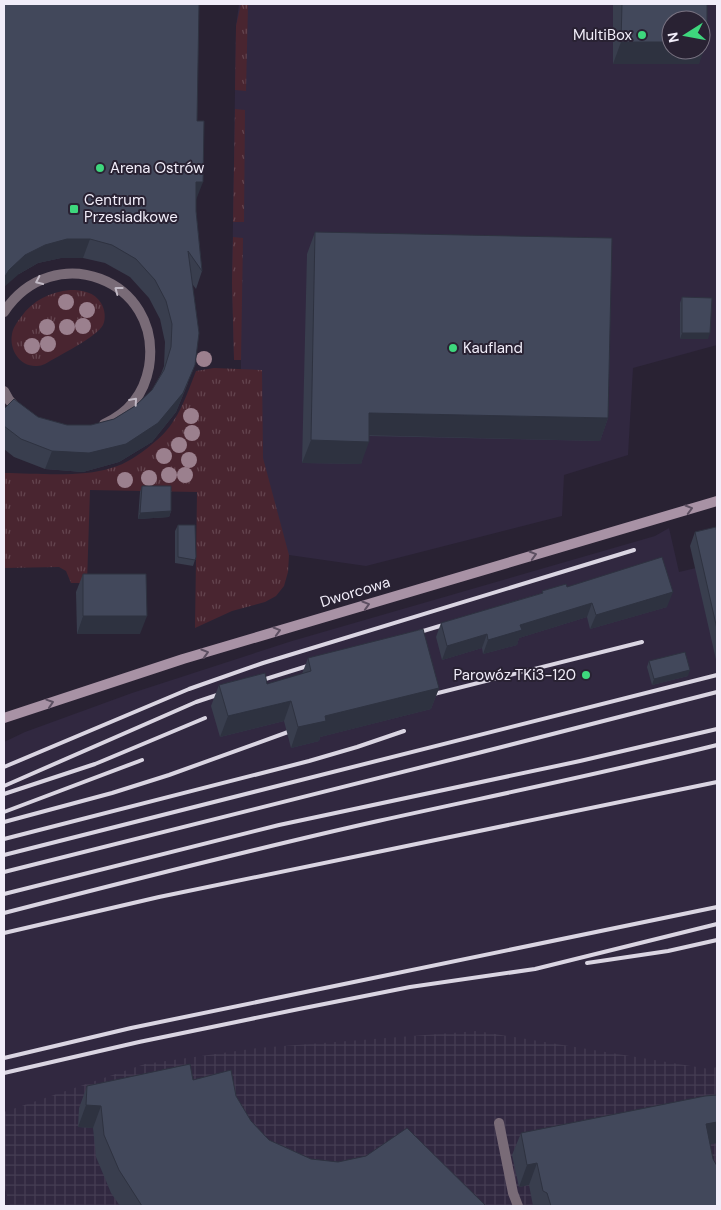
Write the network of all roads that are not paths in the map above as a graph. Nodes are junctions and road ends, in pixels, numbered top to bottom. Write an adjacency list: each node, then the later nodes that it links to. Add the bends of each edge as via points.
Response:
1 (4, 312): 4 (lane, one-way to 1, via 128,408 141,393 148,375 149,336 143,317 133,302 103,280 85,274 66,273 31,285 16,296)
2 (4, 391): 3 (lane, via 8,400)
3 (30, 419)
4 (95, 428)
5 (717, 501): 6 (main road, Dworcowa, one-way to 5, via 192,657)
6 (4, 718)
7 (499, 1123): 8 (lane)
8 (518, 1206)

